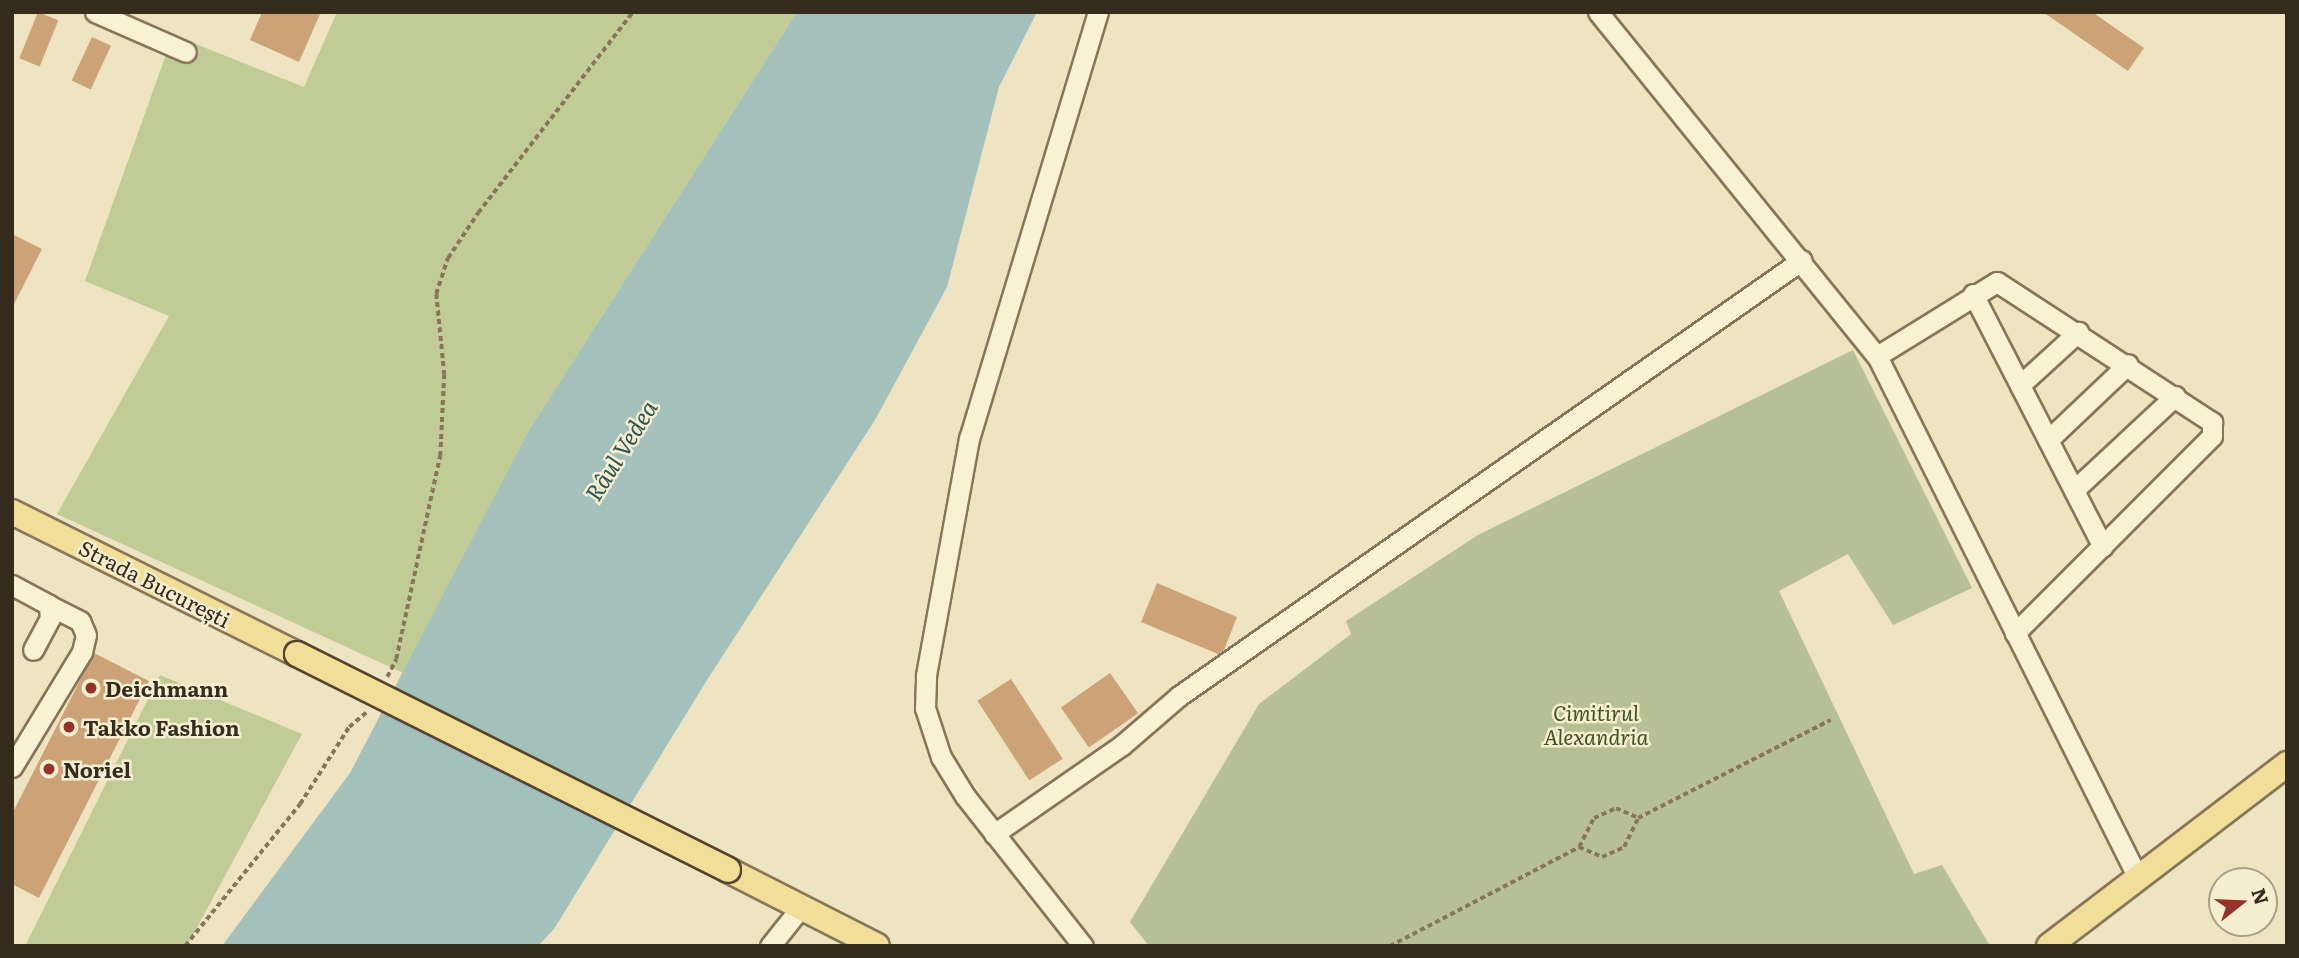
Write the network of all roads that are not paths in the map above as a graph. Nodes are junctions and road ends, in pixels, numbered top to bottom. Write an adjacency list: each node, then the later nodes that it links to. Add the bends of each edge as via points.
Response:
1 (95, 12): 4 (street)
2 (1098, 12): 22 (street, via 969,439 926,676 925,708 941,757)
3 (1598, 12): 5 (street)
4 (186, 52)
5 (1802, 260): 8 (street); 22 (street, via 1180,695 1122,744)
6 (1973, 294): 7 (street, via 1997,282 2006,285); 8 (street); 10 (street)
7 (2078, 332): 9 (street); 10 (street)
8 (1877, 356): 18 (street)
9 (2128, 364): 11 (street); 12 (street)
10 (2020, 385): 12 (street)
11 (2175, 396): 13 (street); 15 (street, via 2212,422 2212,436)
12 (2048, 440): 13 (street)
13 (2074, 490): 15 (street)
14 (12, 512): 24 (main road, Strada București, bridge)
15 (2103, 547): 18 (street)
16 (12, 584): 17 (street)
17 (48, 605): 19 (street, via 50,618); 21 (street, via 80,621 86,635 82,652)
18 (2015, 633): 23 (street)
19 (33, 650)
20 (2287, 764): 23 (main road)
21 (12, 767)
22 (994, 834): 27 (street)
23 (2138, 878): 28 (main road)
24 (801, 907): 25 (street); 26 (main road, Strada București)
25 (770, 946)
26 (877, 946)
27 (1083, 946)
28 (2049, 946)

